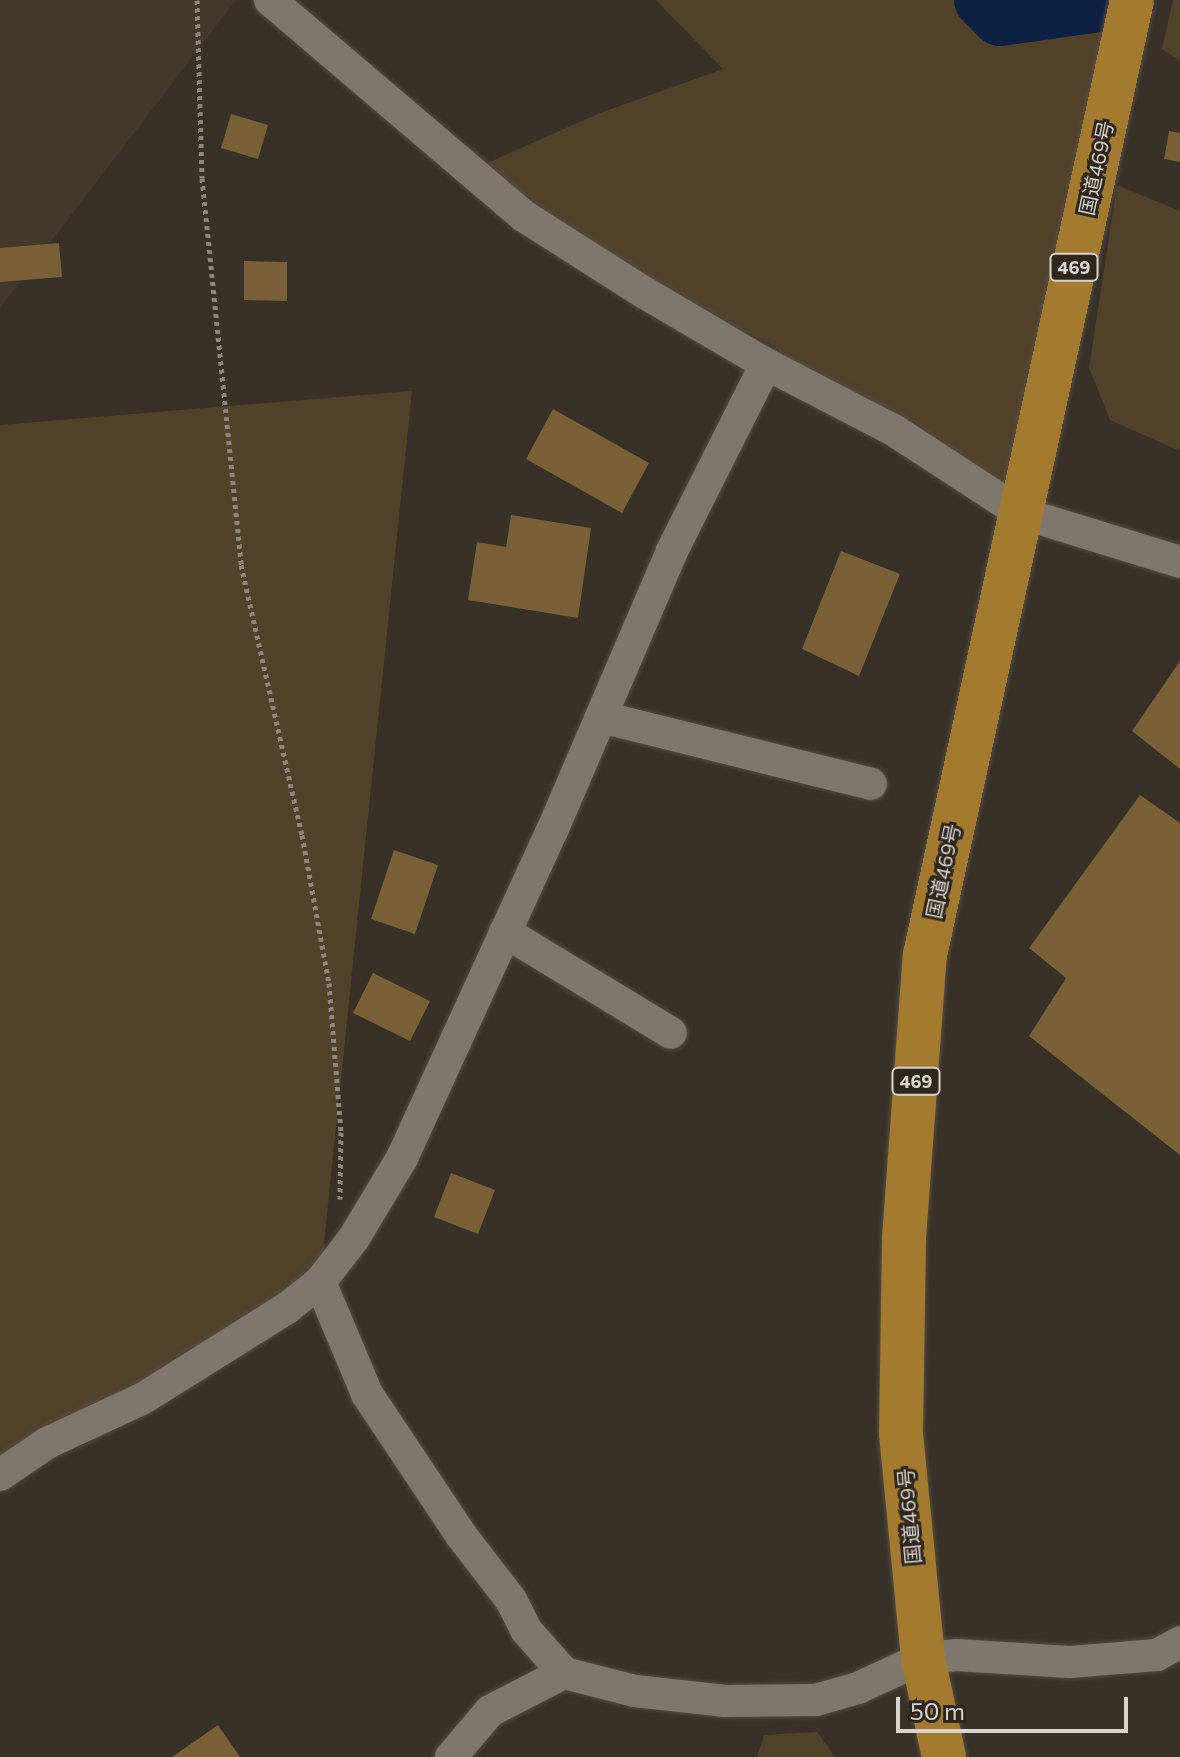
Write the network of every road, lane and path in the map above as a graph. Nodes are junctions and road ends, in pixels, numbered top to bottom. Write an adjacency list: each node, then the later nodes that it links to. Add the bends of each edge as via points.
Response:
1 (197, 0): 11 (path, via 202,178 241,565 302,835 329,983 341,1132)
2 (270, 0): 4 (street, via 524,216)
3 (1130, 11): 5 (highway, 国道469号 / 469)
4 (766, 364): 5 (street, via 895,431); 7 (street, via 672,551)
5 (1021, 513): 6 (street); 15 (highway, 国道469号 / 469, via 925,955 904,1238 901,1432)
6 (1180, 562)
7 (601, 717): 8 (street); 9 (street)
8 (871, 784)
9 (505, 932): 10 (street); 12 (street, via 402,1158 354,1238)
10 (671, 1033)
11 (340, 1209)
12 (320, 1282): 13 (street, via 142,1399 47,1443); 16 (street, via 367,1394 511,1600 526,1630)
13 (0, 1475)
14 (1180, 1642): 15 (street, via 1157,1655 1070,1662)
15 (923, 1658): 16 (street, via 858,1688 816,1700 725,1701 635,1691); 18 (highway, 国道469号 / 469)
16 (564, 1673): 17 (street, via 490,1711)
17 (451, 1757)
18 (944, 1757)

